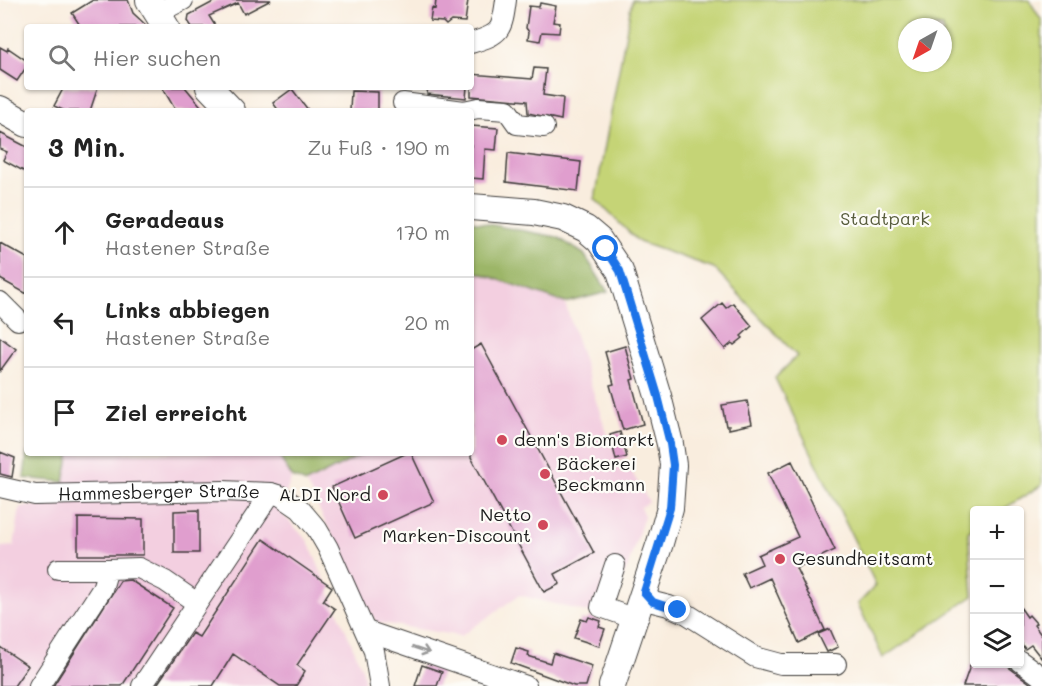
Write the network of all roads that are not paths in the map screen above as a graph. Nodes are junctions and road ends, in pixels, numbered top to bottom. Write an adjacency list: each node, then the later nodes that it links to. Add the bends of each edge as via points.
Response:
1 (183, 0): 3 (street)
2 (506, 0): 4 (street, via 501,28 495,35)
3 (158, 13)
4 (474, 42)
5 (212, 90): 7 (main road)
6 (404, 100): 8 (street)
7 (229, 108)
8 (448, 108)
9 (0, 109): 11 (main road)
10 (474, 109): 12 (street, via 507,110 517,124)
11 (24, 122)
12 (544, 127)
13 (474, 207): 21 (main road, via 563,218 599,240 620,271 658,396 673,465 670,508)
14 (0, 302): 15 (street)
15 (18, 320)
16 (4, 491): 17 (street, Hammesberger Straße, via 35,495)
17 (271, 493): 22 (street); 24 (street, Hammesberger Straße, via 300,509 317,529)
18 (615, 565): 23 (street, via 601,607)
19 (58, 569): 20 (street)
20 (108, 569): 22 (street, via 139,568); 28 (street, via 102,589)
21 (644, 592): 23 (main road); 25 (street, via 653,602 687,614 755,657 781,664)
22 (197, 603): 29 (street)
23 (635, 619): 32 (main road)
24 (366, 631): 30 (street, Hammesberger Straße); 31 (street, one-way to 31)
25 (836, 664)
26 (1024, 664): 27 (street)
27 (1042, 677)
28 (39, 686)
29 (142, 686)
30 (380, 686)
31 (526, 686)
32 (612, 686)

